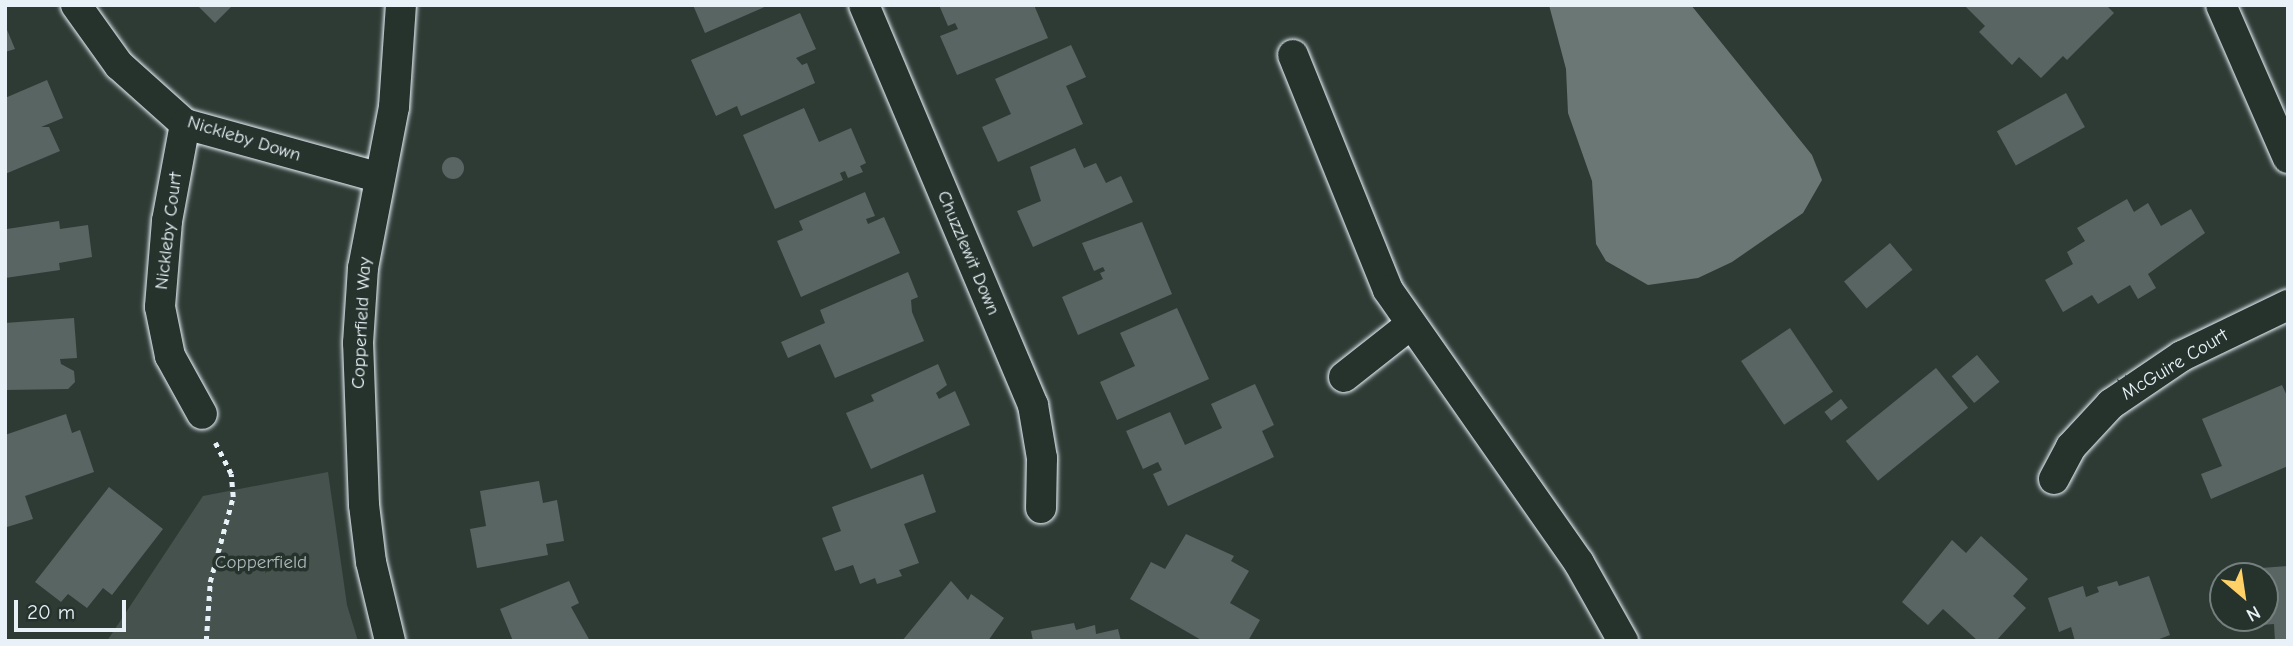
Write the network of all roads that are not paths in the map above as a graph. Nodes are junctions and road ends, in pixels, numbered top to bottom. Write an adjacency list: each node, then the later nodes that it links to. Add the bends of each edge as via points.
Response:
1 (76, 5): 6 (street, Nickleby Down, via 119,65)
2 (401, 5): 8 (street, Copperfield Way, via 394,107)
3 (864, 5): 14 (street, Chuzzlewit Down, via 1033,405 1042,458)
4 (2221, 5): 7 (street)
5 (1293, 55): 10 (street, via 1379,270)
6 (185, 124): 8 (street, Nickleby Down); 12 (street, Nickleby Court, via 167,220 160,307 170,356)
7 (2288, 158)
8 (377, 177): 15 (street, Copperfield Way, via 363,268 358,405 371,562)
9 (2288, 305): 13 (street, McGuire Court, via 2182,356 2111,404 2071,447)
10 (1410, 325): 11 (street); 16 (street, via 1579,563)
11 (1344, 377)
12 (202, 414)
13 (2054, 479)
14 (1041, 508)
15 (390, 641)
16 (1623, 641)

